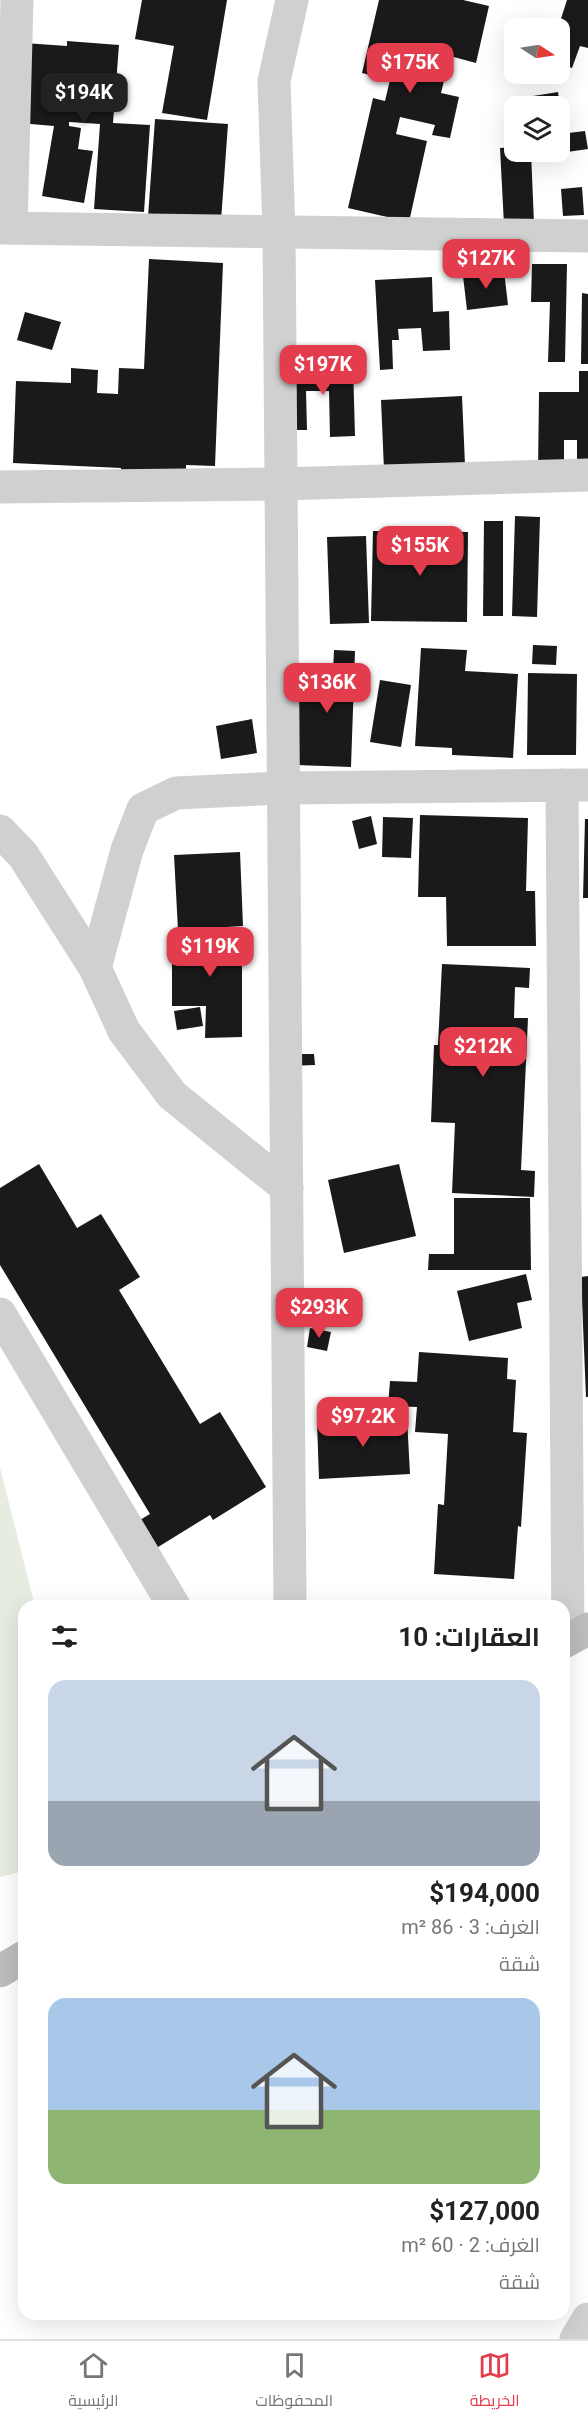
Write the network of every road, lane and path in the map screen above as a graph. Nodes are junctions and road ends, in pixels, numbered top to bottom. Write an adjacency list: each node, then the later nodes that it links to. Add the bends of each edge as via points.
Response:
1 (17, 0): 3 (street)
2 (292, 0): 4 (street, via 274,81)
3 (5, 228): 4 (street)
4 (279, 232): 5 (street); 7 (street)
5 (588, 236)
6 (588, 475): 7 (street)
7 (281, 484): 8 (street); 10 (street)
8 (0, 487)
9 (575, 785): 10 (street); 17 (street)
10 (284, 788): 12 (street, via 176,793 143,809 127,850); 13 (street)
11 (0, 831): 12 (street, via 23,855)
12 (95, 968): 13 (street, via 124,1031 172,1095)
13 (287, 1188): 16 (street)
14 (0, 1314): 15 (street)
15 (170, 1600)
16 (290, 1600)
17 (573, 1637)
18 (18, 1960): 19 (main road)
19 (0, 1971)
20 (588, 2319): 21 (street)
21 (576, 2339)

